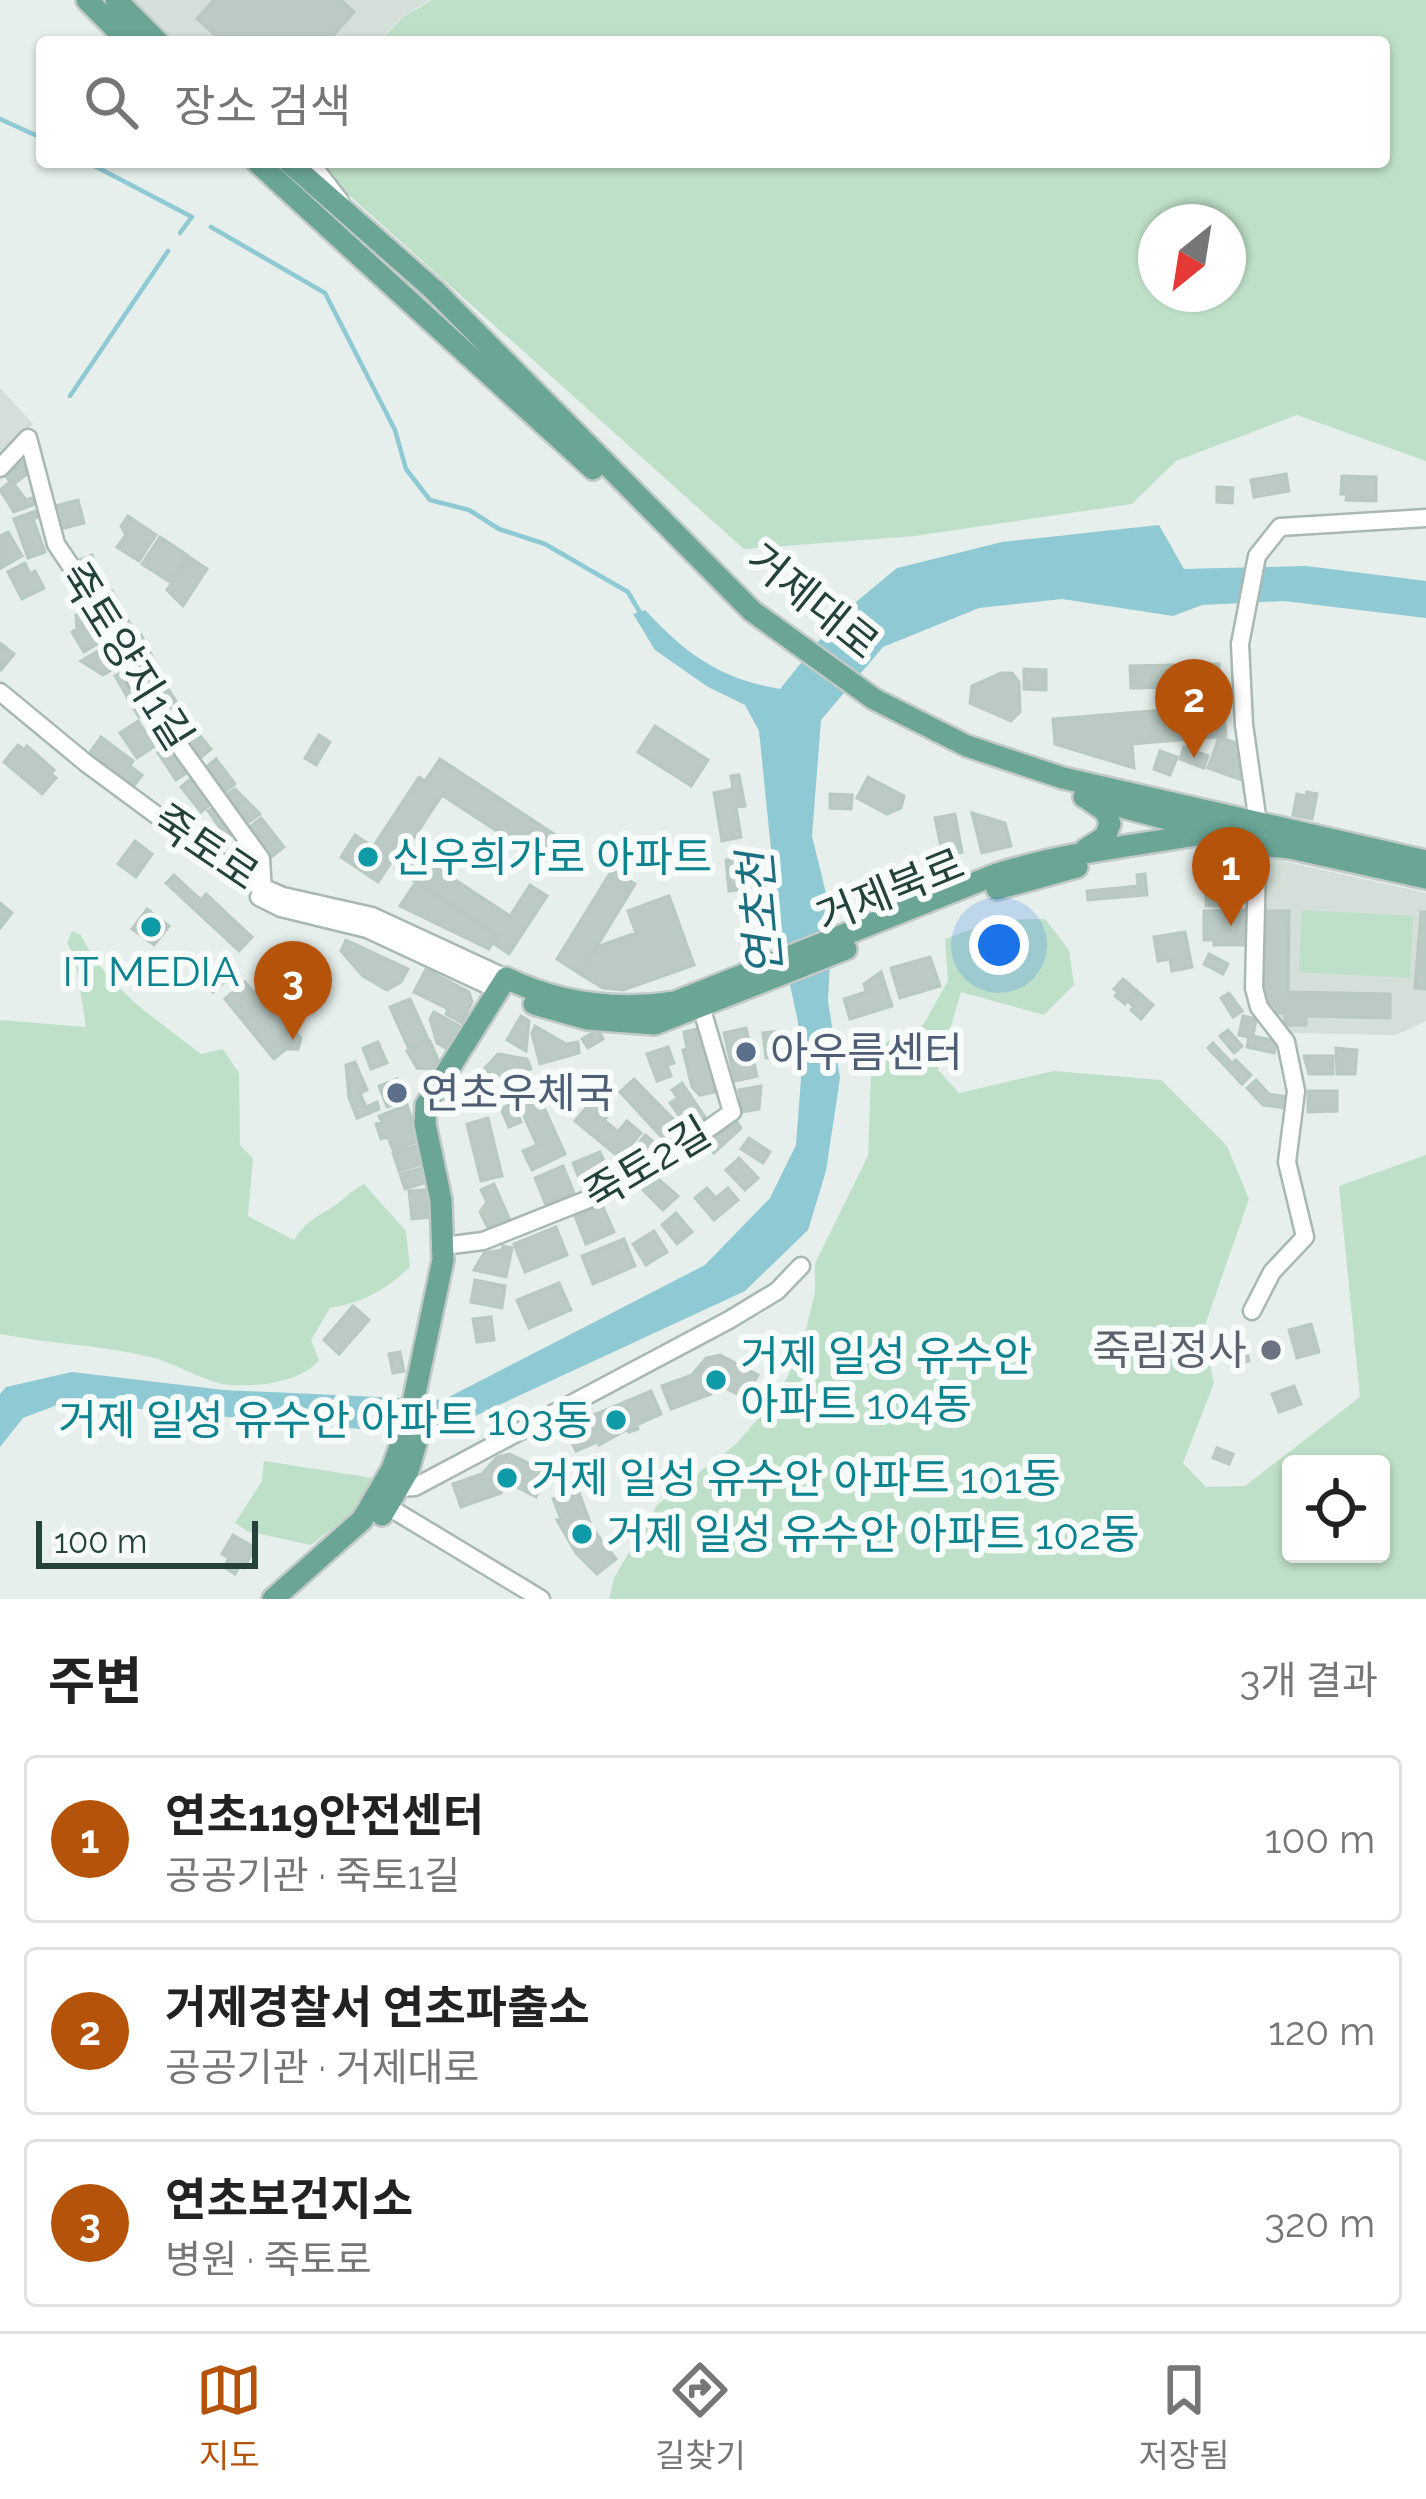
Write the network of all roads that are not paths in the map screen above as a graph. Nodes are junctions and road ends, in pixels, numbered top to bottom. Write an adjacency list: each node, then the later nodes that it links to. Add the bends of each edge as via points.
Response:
1 (87, 0): 4 (main road)
2 (116, 0): 5 (main road)
3 (126, 0): 6 (street)
4 (123, 36)
5 (152, 36)
6 (166, 36)
7 (264, 168): 13 (main road, 거제대로, via 612,487 745,623)
8 (296, 168): 10 (main road, 거제대로)
9 (317, 168): 10 (street)
10 (350, 217): 13 (main road, 거제대로, via 434,290)
11 (0, 468): 23 (street, 죽토양지1길, via 28,438 56,544 150,705 261,859)
12 (1426, 518): 19 (street, via 1280,527 1257,556 1240,644)
13 (785, 646): 16 (main road, 거제대로)
14 (0, 692): 23 (street, 죽토로)
15 (0, 702): 23 (street, 죽토로, via 202,864 238,889)
16 (869, 705): 17 (main road, 거제대로, via 962,758); 19 (main road, 거제대로, via 1015,764)
17 (1083, 797): 18 (main road, 거제대로); 20 (main road, via 1106,812 1110,831)
18 (1217, 833): 19 (main road, 거제북로); 20 (main road, 거제북로)
19 (1258, 833): 21 (main road, 거제대로); 22 (main road, 거제북로); 24 (main road, 거제북로, via 1059,870); 29 (street, via 1254,988 1286,1042 1296,1091 1287,1162 1305,1237)
20 (1076, 854): 24 (main road, 거제북로, via 997,874)
21 (1426, 861)
22 (1426, 878)
23 (263, 893): 25 (street, 죽토로, via 281,908 367,929)
24 (855, 938): 26 (main road, 거제북로)
25 (508, 987): 26 (main road, 거제북로, via 563,1015 640,1024 668,1021); 27 (main road, via 426,1106)
26 (700, 1001): 27 (street, 죽토2길, via 732,1112 634,1181 483,1240)
27 (448, 1245): 30 (main road, via 423,1380)
28 (801, 1266): 30 (street, via 729,1320 416,1487)
29 (1252, 1311)
30 (388, 1494): 31 (main road, via 371,1530); 32 (street); 33 (street)
31 (276, 1599)
32 (525, 1599)
33 (541, 1599)

